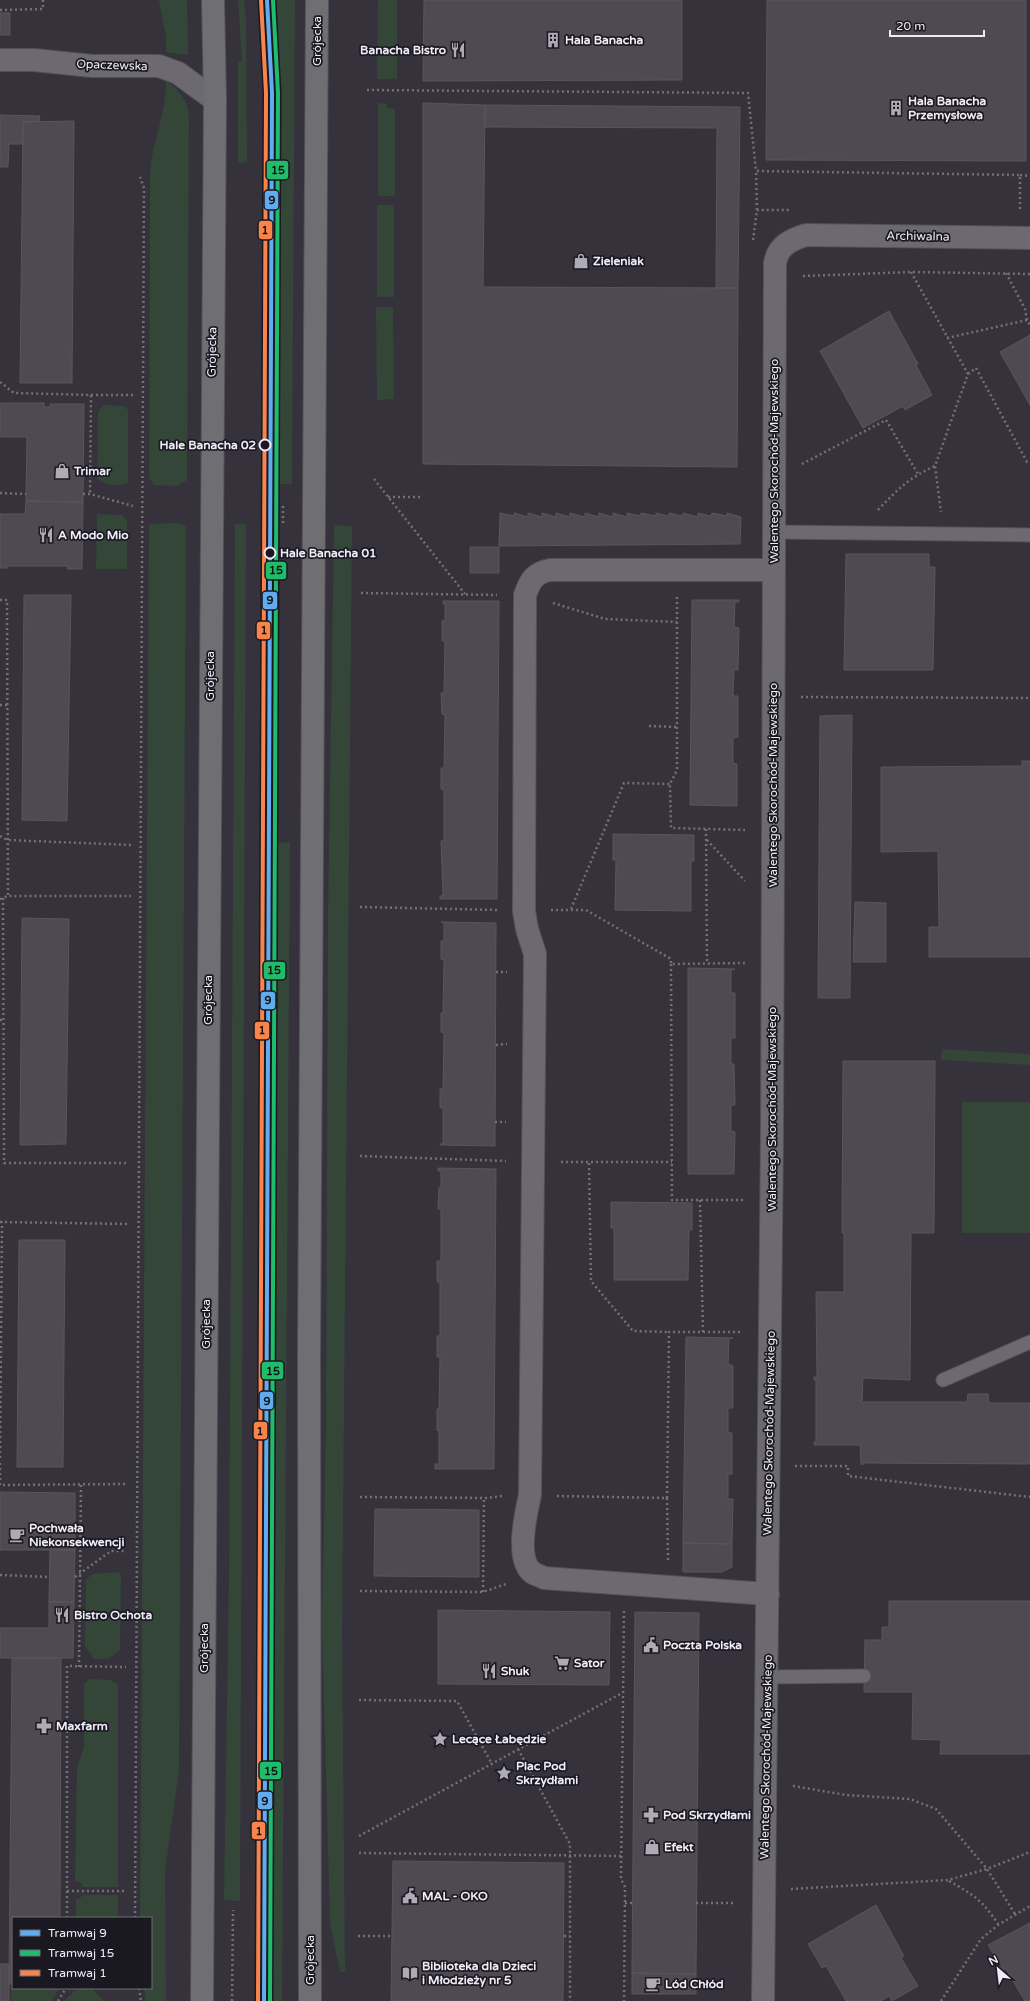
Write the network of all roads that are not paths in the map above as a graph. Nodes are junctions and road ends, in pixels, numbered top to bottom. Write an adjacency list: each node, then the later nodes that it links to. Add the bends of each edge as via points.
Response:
1 (213, 0): 4 (main road, Grójecka)
2 (317, 0): 16 (main road, Grójecka, via 309,1356)
3 (0, 60): 4 (street, Opaczewska, via 34,60 92,66 159,66 178,73)
4 (215, 100): 15 (main road, Grójecka)
5 (806, 235): 6 (street, Archiwalna); 7 (street, Walentego Skorochód-Majewskiego, via 791,240 782,247 775,263)
6 (1030, 238)
7 (774, 532): 8 (lane); 9 (street, Walentego Skorochód-Majewskiego)
8 (1030, 535)
9 (774, 570): 12 (street, Walentego Skorochód-Majewskiego); 12 (street, via 550,570 534,576 525,596 524,911 535,954 530,1495 524,1521 525,1563 532,1572 544,1578)
10 (1030, 1342): 11 (lane)
11 (943, 1380)
12 (768, 1594): 14 (street, Walentego Skorochód-Majewskiego)
13 (864, 1676): 14 (lane)
14 (767, 1677): 17 (street, Walentego Skorochód-Majewskiego)
15 (202, 2001)
16 (310, 2001)
17 (763, 2001)

